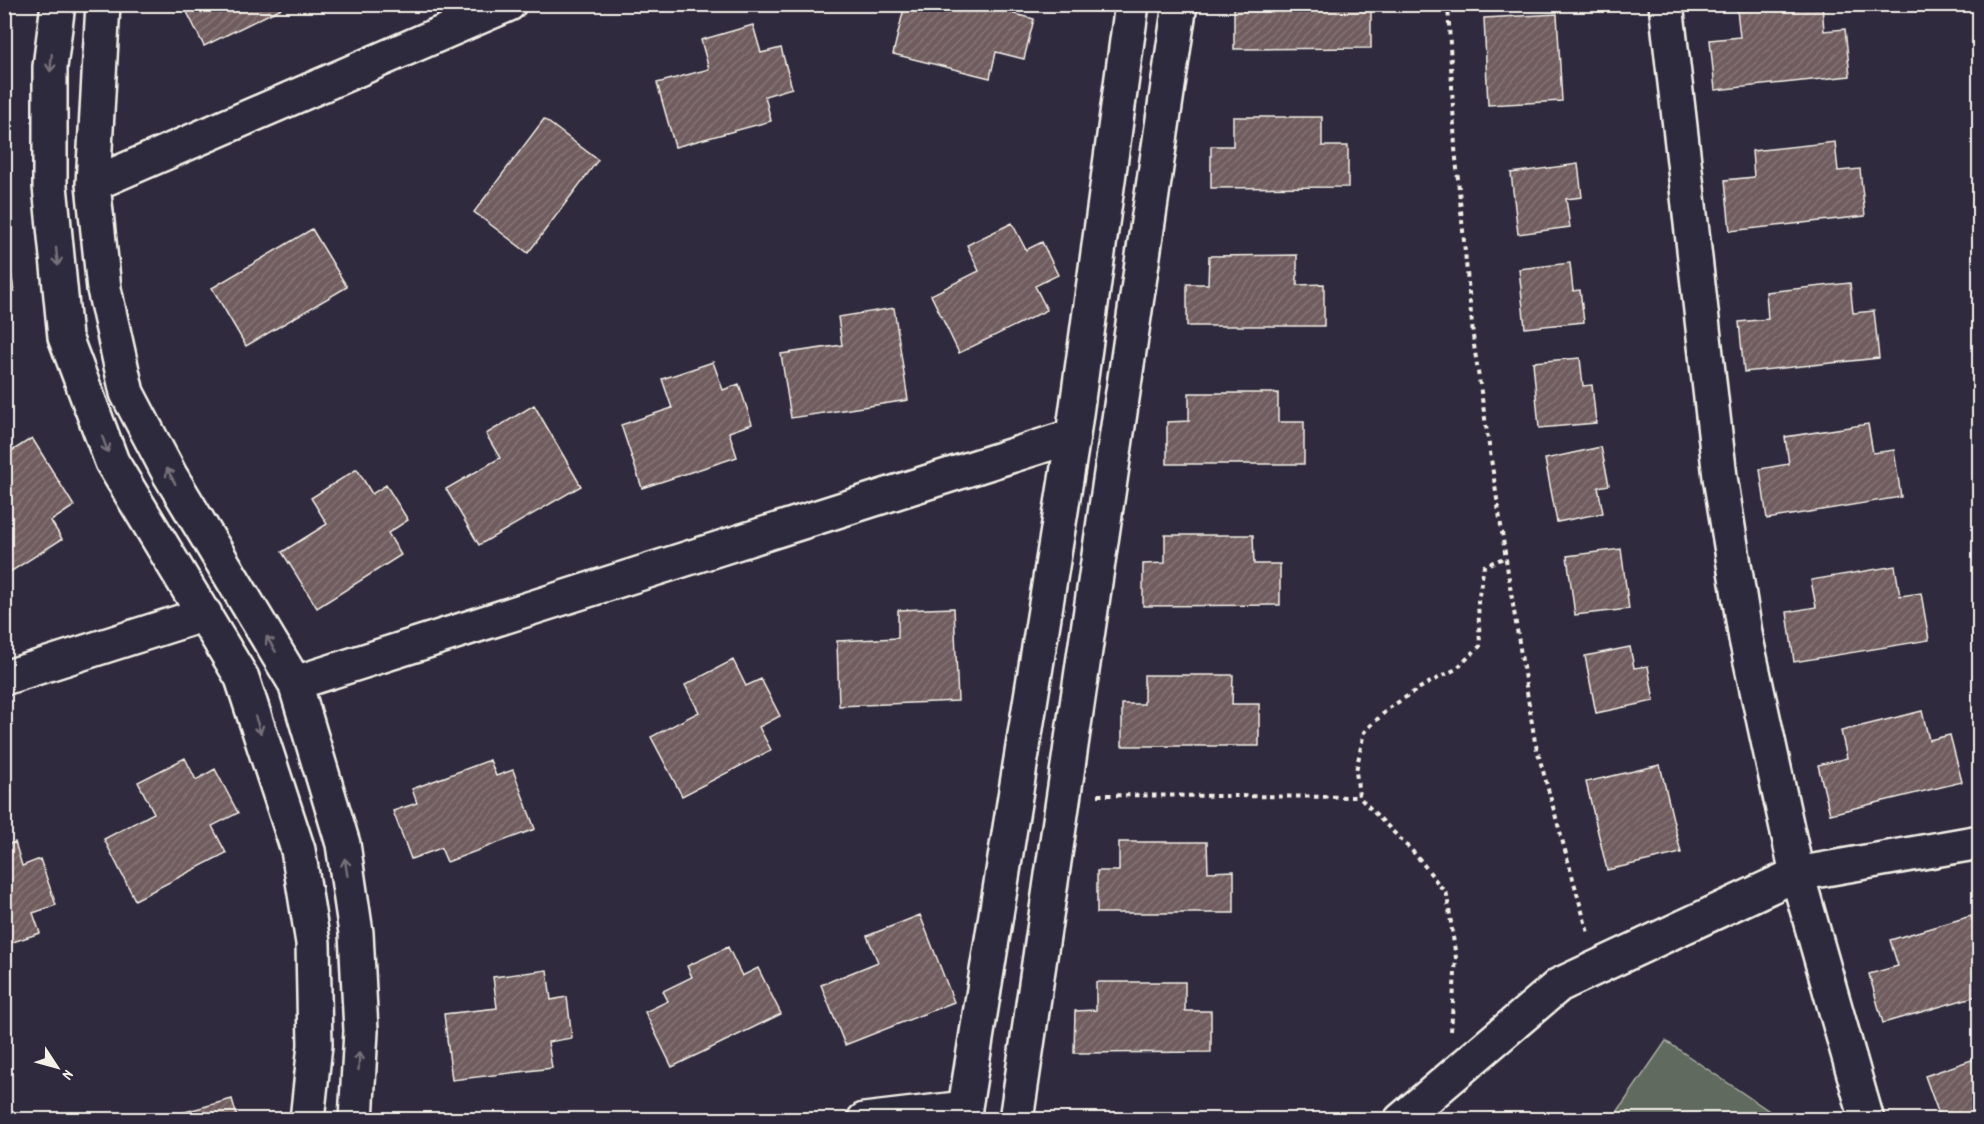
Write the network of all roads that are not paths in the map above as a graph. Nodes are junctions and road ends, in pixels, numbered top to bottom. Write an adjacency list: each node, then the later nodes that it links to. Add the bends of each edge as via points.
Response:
1 (58, 4): 9 (street, one-way to 9, via 50,67 50,186 65,337 112,462)
2 (103, 4): 7 (street)
3 (508, 4): 7 (street)
4 (1132, 4): 8 (street)
5 (1180, 4): 18 (street)
6 (1666, 4): 13 (street, via 1720,477 1746,639)
7 (93, 184): 11 (street, one-way to 7, via 170,475 127,393 104,289)
8 (1073, 436): 11 (street); 14 (street)
9 (205, 614): 10 (street); 15 (street, one-way to 15, via 242,678 298,850 314,943 315,1045)
10 (4, 678)
11 (295, 683): 16 (street, one-way to 11, via 361,1031 356,933 343,844)
12 (1980, 842): 13 (street)
13 (1797, 874): 19 (street, via 1559,985); 20 (street)
14 (964, 1114): 17 (street)
15 (307, 1119)
16 (356, 1119)
17 (864, 1119)
18 (1016, 1119)
19 (1401, 1119)
20 (1867, 1119)

